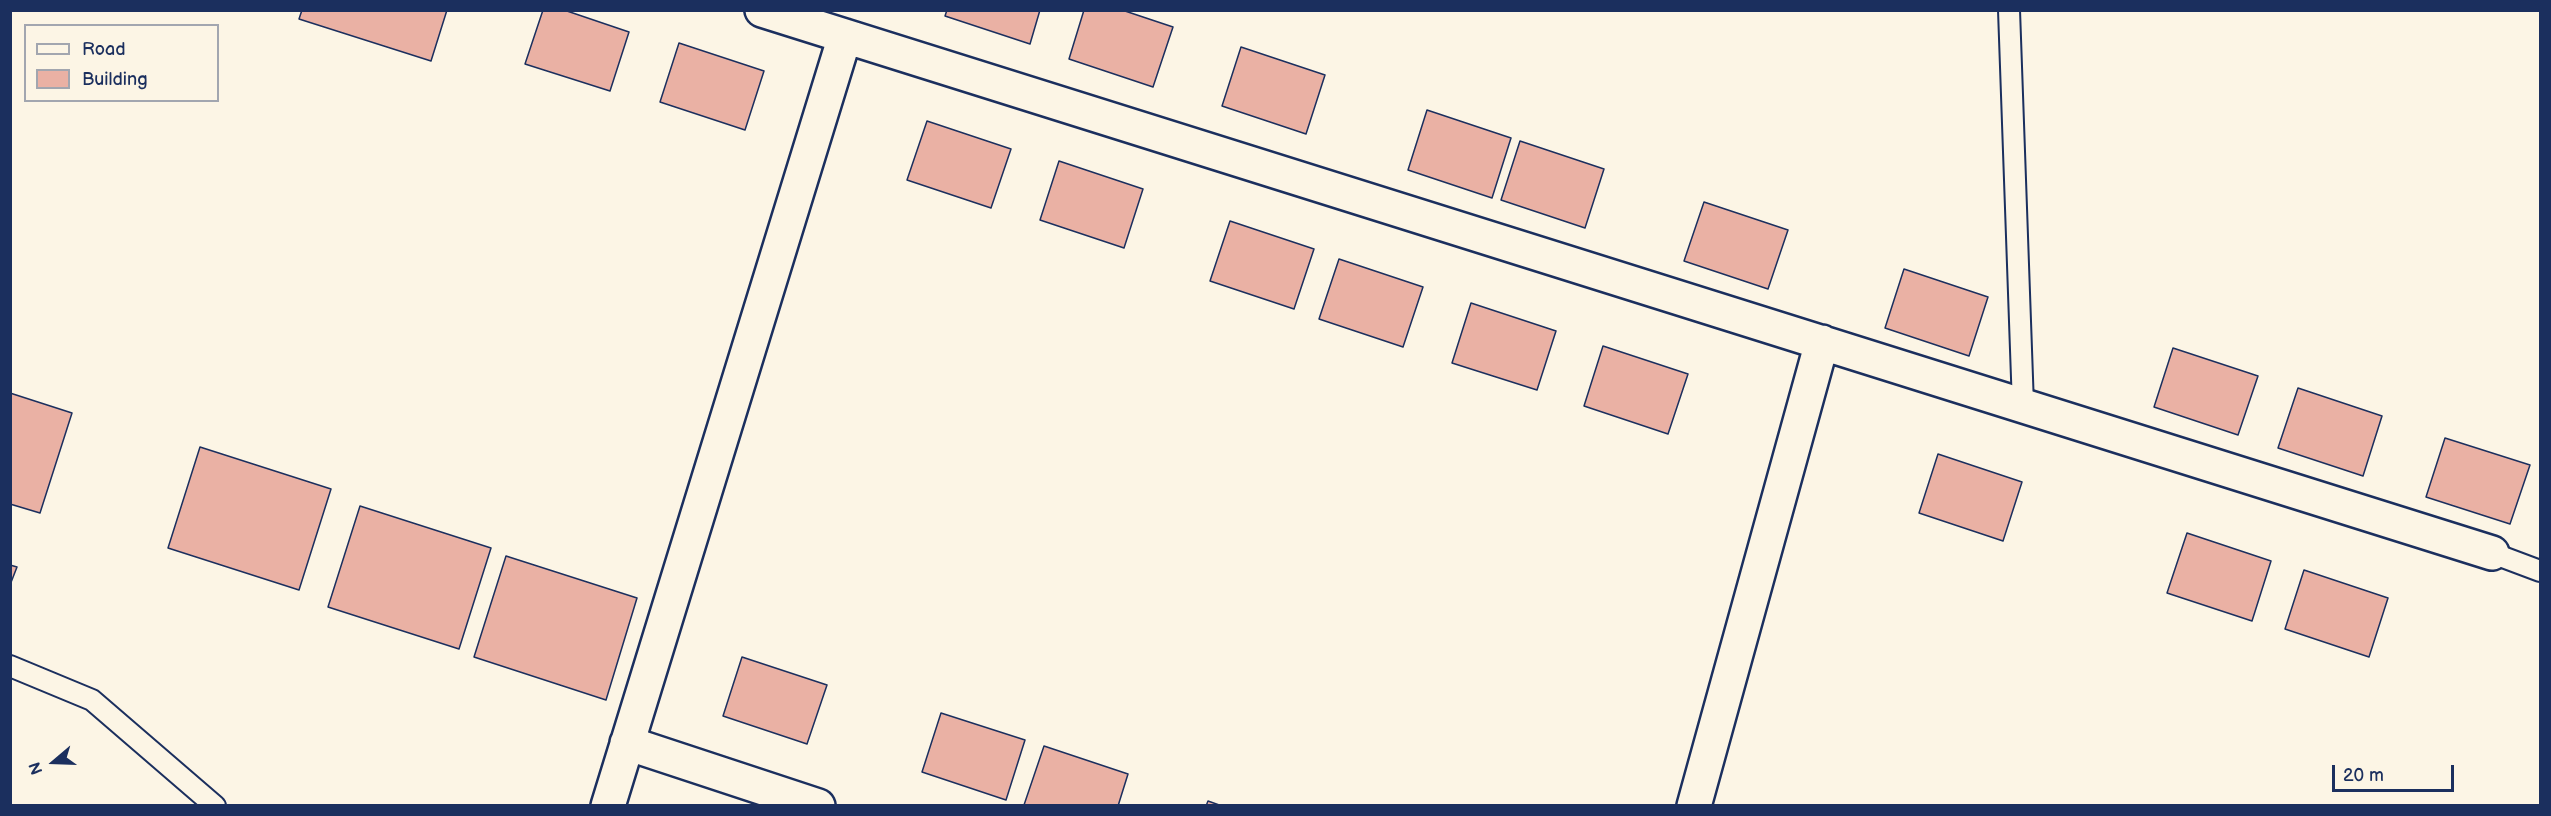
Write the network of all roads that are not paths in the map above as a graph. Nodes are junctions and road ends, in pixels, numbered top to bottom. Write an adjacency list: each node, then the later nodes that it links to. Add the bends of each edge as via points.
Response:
1 (762, 10): 3 (street)
2 (2009, 10): 5 (lane)
3 (845, 36): 4 (street); 9 (street)
4 (1822, 342): 5 (street); 13 (street)
5 (2023, 406): 6 (street)
6 (2492, 553): 7 (lane)
7 (2541, 571)
8 (10, 666): 10 (lane, via 92,700)
9 (627, 743): 11 (street); 12 (street)
10 (215, 806)
11 (608, 806)
12 (818, 806)
13 (1694, 806)

